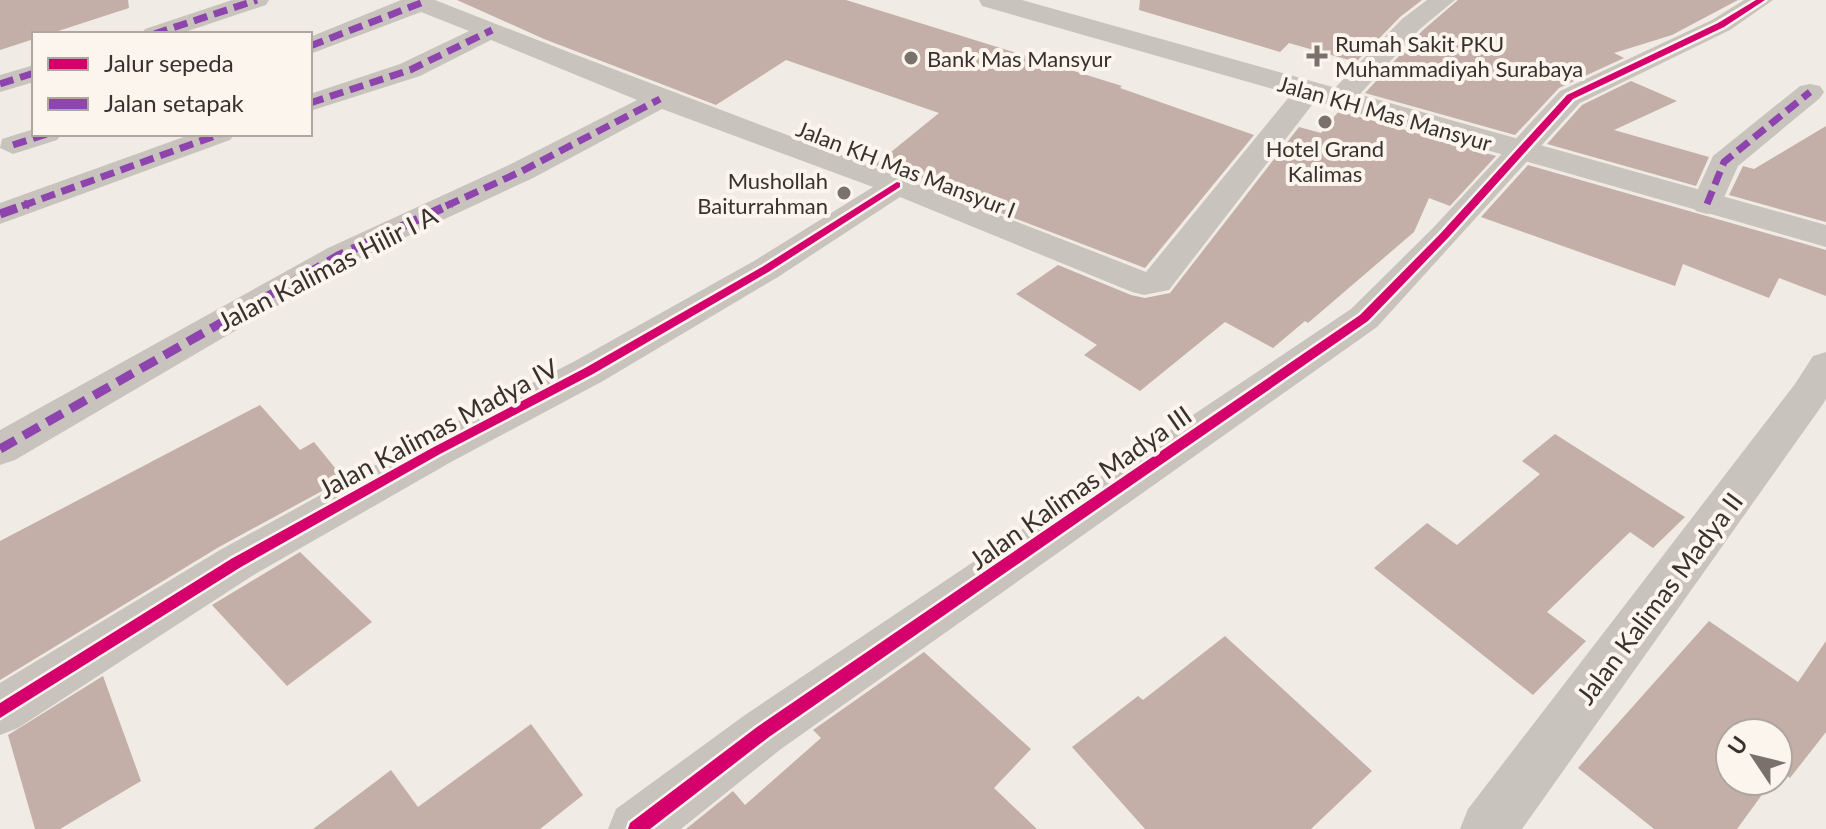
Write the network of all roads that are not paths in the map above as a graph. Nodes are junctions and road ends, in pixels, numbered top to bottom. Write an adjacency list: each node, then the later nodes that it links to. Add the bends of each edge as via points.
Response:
1 (257, 0): 7 (street)
2 (992, 0): 11 (street, Jalan KH Mas Mansyur)
3 (1443, 0): 14 (street, via 1411,24)
4 (1761, 0): 19 (street, Jalan Kalimas Madya III, via 1721,25 1570,97)
5 (417, 2): 6 (street, Jalan KH Mas Mansyur I); 8 (street)
6 (492, 30): 13 (street, Jalan KH Mas Mansyur I); 15 (street, via 410,70)
7 (160, 32)
8 (312, 45)
9 (32, 74): 10 (street)
10 (0, 84)
11 (1308, 92): 14 (street, Jalan KH Mas Mansyur); 20 (street, Jalan KH Mas Mansyur I, via 1153,284)
12 (1810, 92): 21 (street, via 1724,162)
13 (660, 99): 20 (street, Jalan KH Mas Mansyur I); 25 (street, Jalan Kalimas Hilir I A, via 522,171 340,255)
14 (1339, 100): 19 (street, Jalan KH Mas Mansyur)
15 (312, 102)
16 (41, 136): 18 (street)
17 (214, 136): 22 (street)
18 (13, 145)
19 (1522, 152): 21 (street, Jalan KH Mas Mansyur); 27 (street, Jalan Kalimas Madya III, via 1364,318 763,732)
20 (897, 185): 26 (street, Jalan Kalimas Madya IV, via 617,356 236,563)
21 (1707, 204): 23 (street, Jalan KH Mas Mansyur)
22 (0, 214)
23 (1826, 236)
24 (1826, 365): 28 (street, Jalan Kalimas Madya II)
25 (0, 449)
26 (0, 711)
27 (636, 829)
28 (1488, 829)

